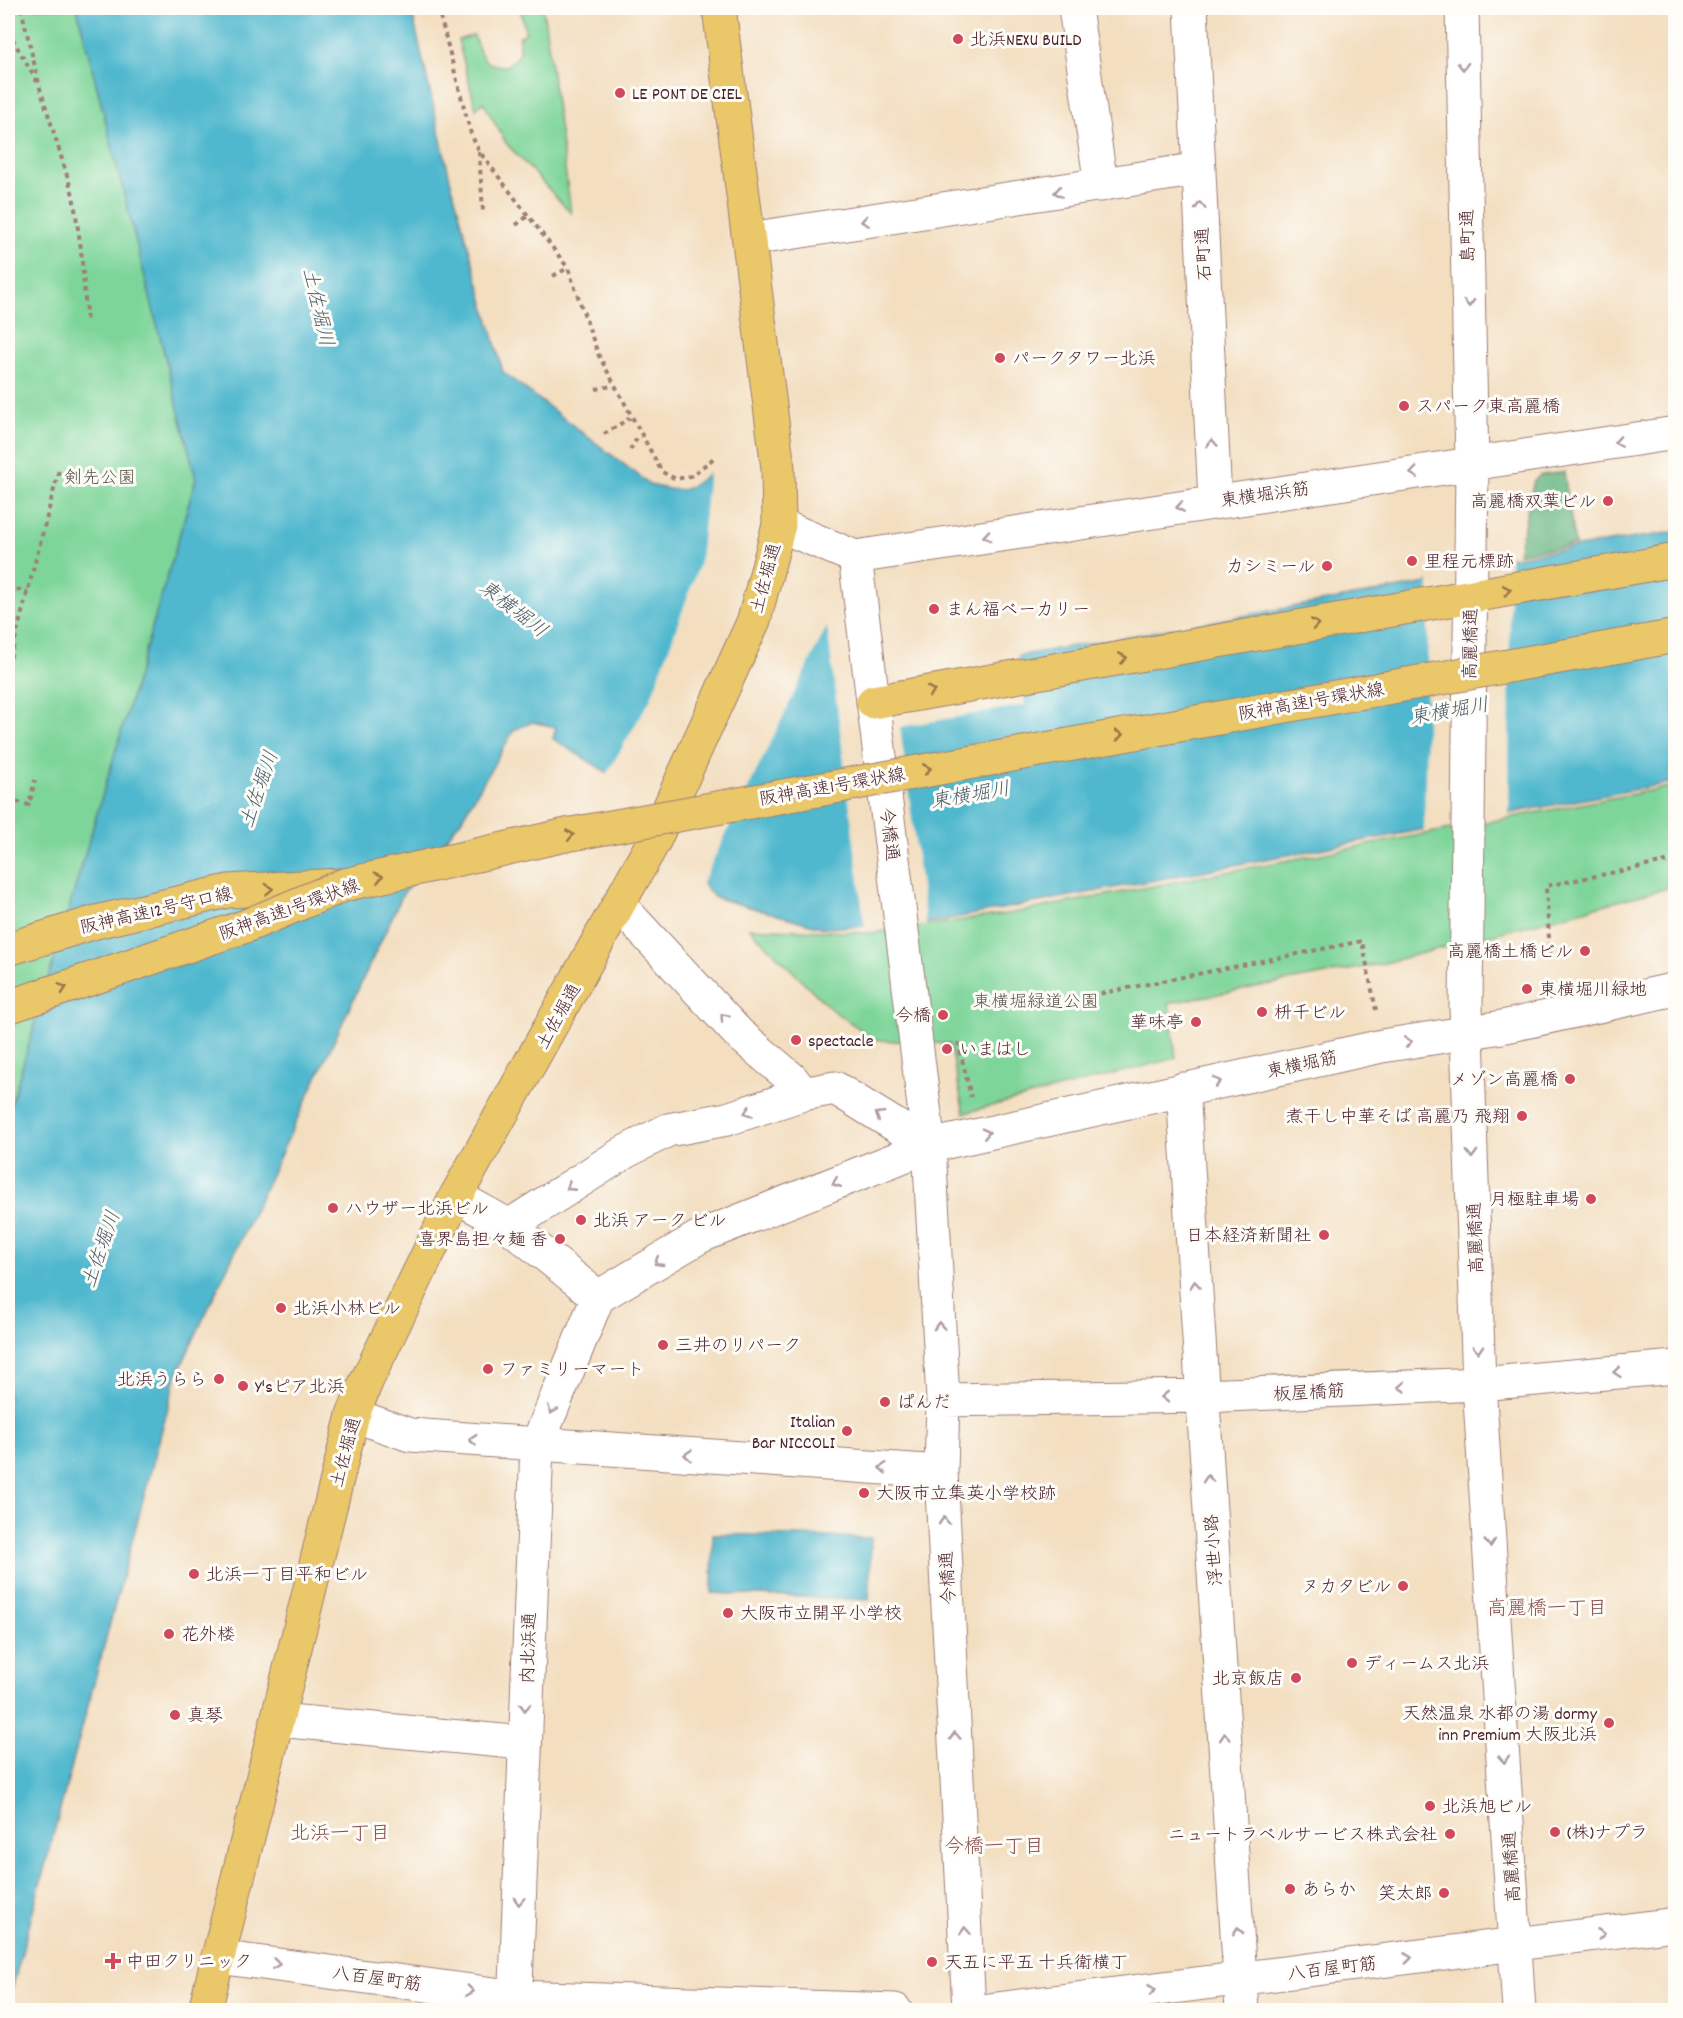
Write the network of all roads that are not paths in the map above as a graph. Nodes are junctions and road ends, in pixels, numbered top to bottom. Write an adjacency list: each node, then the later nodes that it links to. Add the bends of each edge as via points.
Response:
1 (719, 8): 7 (main road, 土佐堀通)
2 (1075, 8): 6 (street)
3 (1191, 8): 5 (street, 石町通)
4 (1462, 8): 9 (street, 島町通, one-way to 9)
5 (1199, 169): 6 (street); 10 (street, 石町通, one-way to 5)
6 (1101, 185): 7 (street, one-way to 7)
7 (750, 239): 11 (main road, 土佐堀通, via 778,468)
8 (1676, 433): 9 (street, 東横堀浜筋, one-way to 9)
9 (1472, 464): 10 (street, 東横堀浜筋, one-way to 10); 14 (street, 高麗橋通)
10 (1215, 501): 12 (street, 東横堀浜筋, one-way to 12)
11 (779, 525): 12 (street); 18 (main road, 土佐堀通, via 754,620 655,839)
12 (862, 556): 16 (street, 今橋通, via 863,624)
13 (1676, 560): 14 (main road, one-way to 13)
14 (1470, 596): 16 (main road, one-way to 14); 22 (street, 高麗橋通)
15 (1676, 636): 17 (main road, 阪神高速1号環状線, one-way to 15, bridge, via 566,836 783,795)
16 (873, 702): 25 (street, 今橋通)
17 (344, 885): 19 (main road, 阪神高速12号守口線, one-way to 17, via 96,922 228,891); 21 (main road, 阪神高速1号環状線, one-way to 17, bridge, via 246,926)
18 (620, 906): 24 (street, one-way to 18, via 792,1079 738,1033); 26 (main road, 土佐堀通)
19 (8, 949)
20 (1676, 989): 22 (street, 東横堀筋, via 1502,1027)
21 (8, 1007)
22 (1467, 1019): 23 (street, 東横堀筋, one-way to 22, via 1382,1046); 30 (street, 高麗橋通, one-way to 30)
23 (1183, 1089): 25 (street, 東横堀筋, one-way to 23); 31 (street, 浮世小路, one-way to 23)
24 (803, 1094): 25 (street, one-way to 24, via 835,1088); 27 (street, one-way to 27, via 727,1119 668,1130 625,1152)
25 (929, 1146): 28 (street, 東横堀筋, one-way to 28, via 701,1236); 32 (street, 今橋通, one-way to 25)
26 (456, 1196): 27 (street); 33 (main road, 土佐堀通)
27 (509, 1226): 28 (street)
28 (598, 1297): 34 (street, 内北浜通, one-way to 34)
29 (1676, 1367): 30 (street, 板屋橋筋, one-way to 30)
30 (1479, 1384): 31 (street, 板屋橋筋, one-way to 31); 39 (street, 高麗橋通, one-way to 39)
31 (1203, 1396): 32 (street, 板屋橋筋, one-way to 32); 41 (street, 浮世小路, one-way to 31)
32 (943, 1400): 35 (street, 今橋通)
33 (353, 1415): 34 (street, one-way to 33, via 410,1435); 36 (main road, 土佐堀通)
34 (537, 1445): 35 (street, one-way to 34); 37 (street, 内北浜通, one-way to 37)
35 (941, 1472): 45 (street, 今橋通, one-way to 35)
36 (278, 1720): 37 (street); 40 (main road, 土佐堀通)
37 (524, 1743): 42 (street, 内北浜通, one-way to 42)
38 (1676, 1924): 39 (street, 八百屋町筋, one-way to 38)
39 (1516, 1944): 41 (street, 八百屋町筋, one-way to 39); 47 (street, 高麗橋通)
40 (218, 1957): 42 (street, 八百屋町筋, one-way to 42); 43 (main road, 土佐堀通)
41 (1242, 1995): 46 (street, 八百屋町筋, one-way to 41)
42 (515, 2004): 44 (street, 八百屋町筋)
43 (205, 2010)
44 (895, 2010)
45 (969, 2010)
46 (989, 2010)
47 (1519, 2010)

